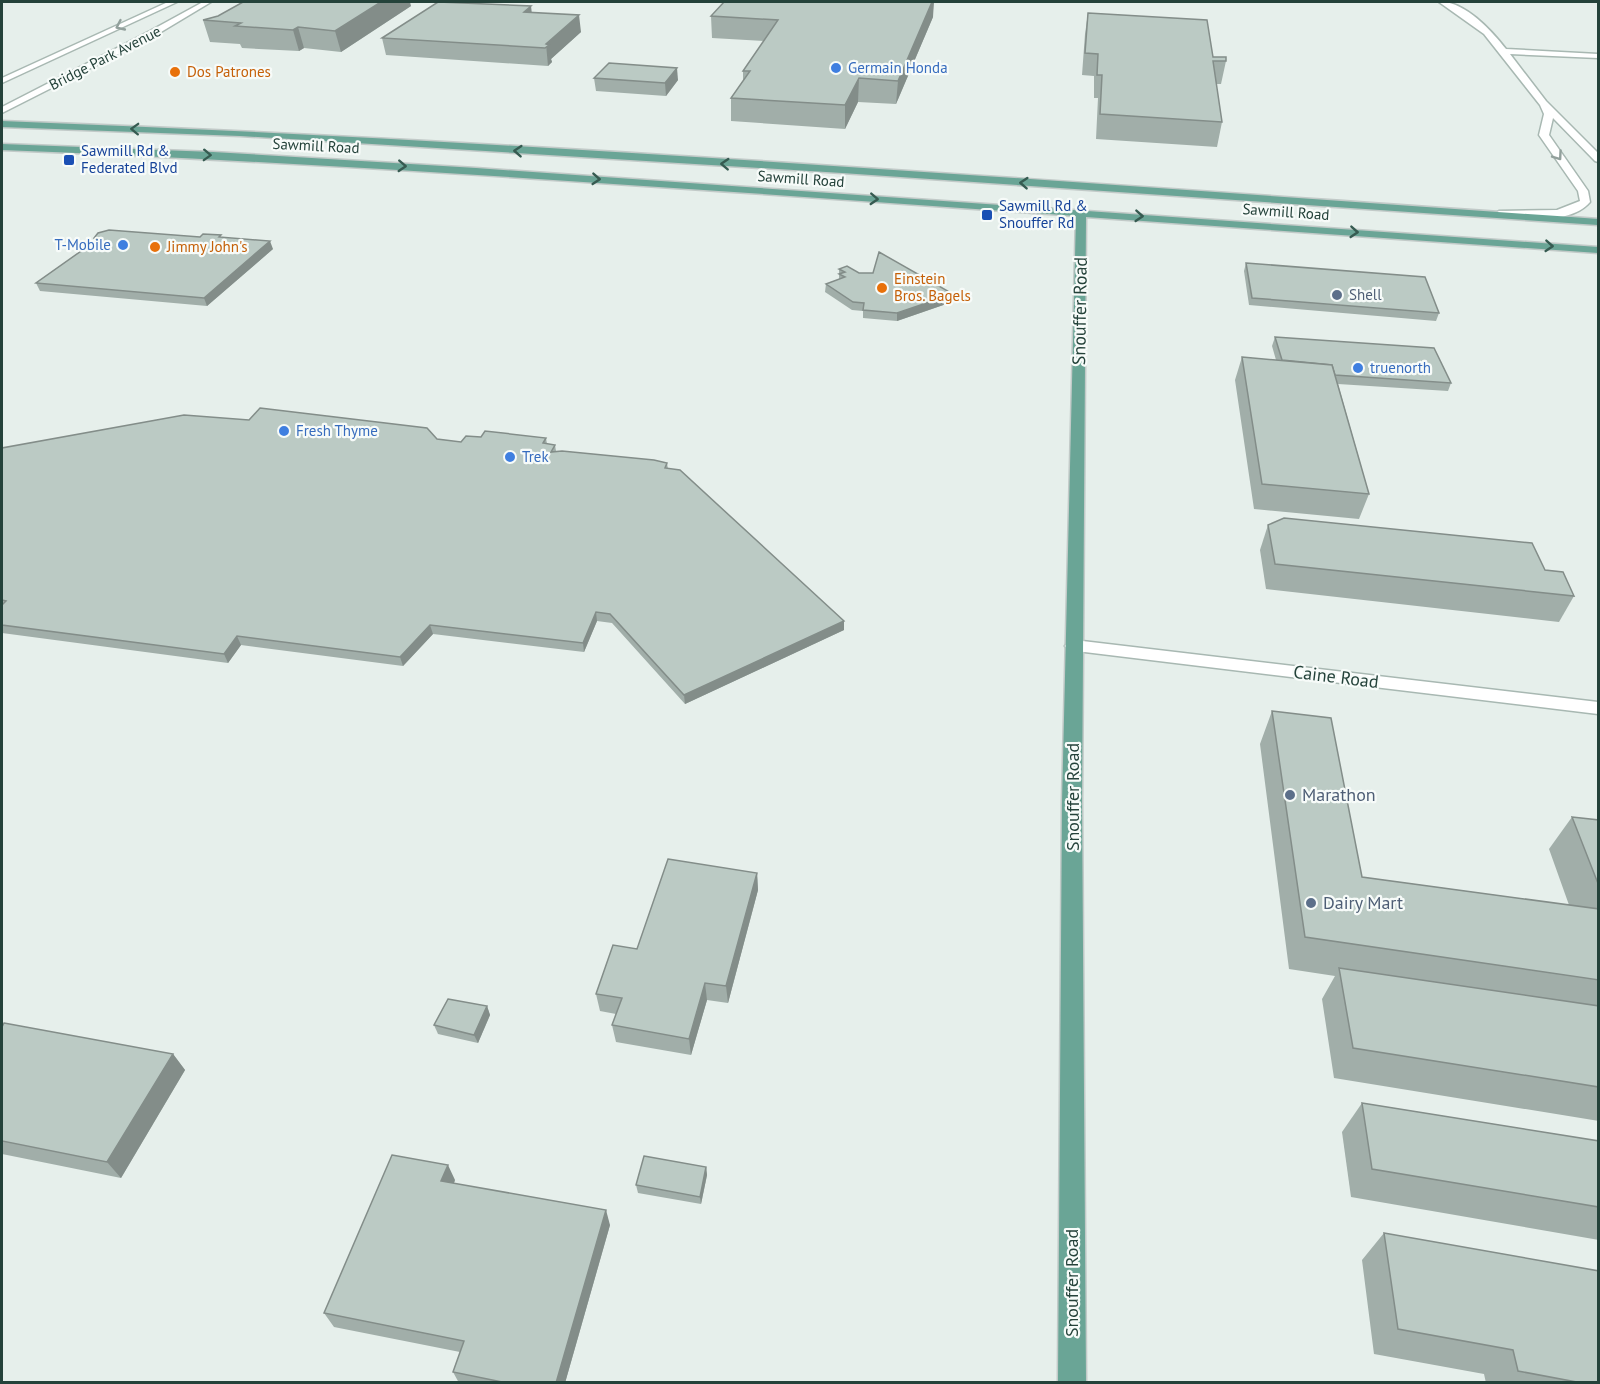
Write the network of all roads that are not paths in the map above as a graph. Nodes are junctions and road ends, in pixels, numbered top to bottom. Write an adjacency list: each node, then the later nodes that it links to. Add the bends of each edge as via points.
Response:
1 (173, 2): 6 (street, Bridge Park Avenue, one-way to 6)
2 (207, 2): 8 (street, Bridge Park Avenue)
3 (1443, 2): 4 (street, via 1478,21)
4 (1504, 51): 5 (street); 7 (street)
5 (1599, 56)
6 (2, 81)
7 (1544, 104): 11 (street); 16 (street, one-way to 16, via 1549,114 1544,135 1583,191 1584,204 1558,213)
8 (2, 110)
9 (2, 124): 14 (main road, Sawmill Road, one-way to 9, via 240,133)
10 (2, 147): 15 (main road, Sawmill Road, one-way to 15, via 464,170)
11 (1599, 159)
12 (1103, 202): 15 (main road)
13 (1121, 202): 14 (main road)
14 (1358, 206): 16 (main road, Sawmill Road)
15 (1081, 212): 18 (main road, Sawmill Road, one-way to 18); 19 (main road, Snouffer Road)
16 (1466, 213): 17 (main road, Sawmill Road)
17 (1599, 222)
18 (1599, 250)
19 (1074, 646): 20 (street, Caine Road); 21 (main road, Snouffer Road)
20 (1599, 708)
21 (1072, 1383)

